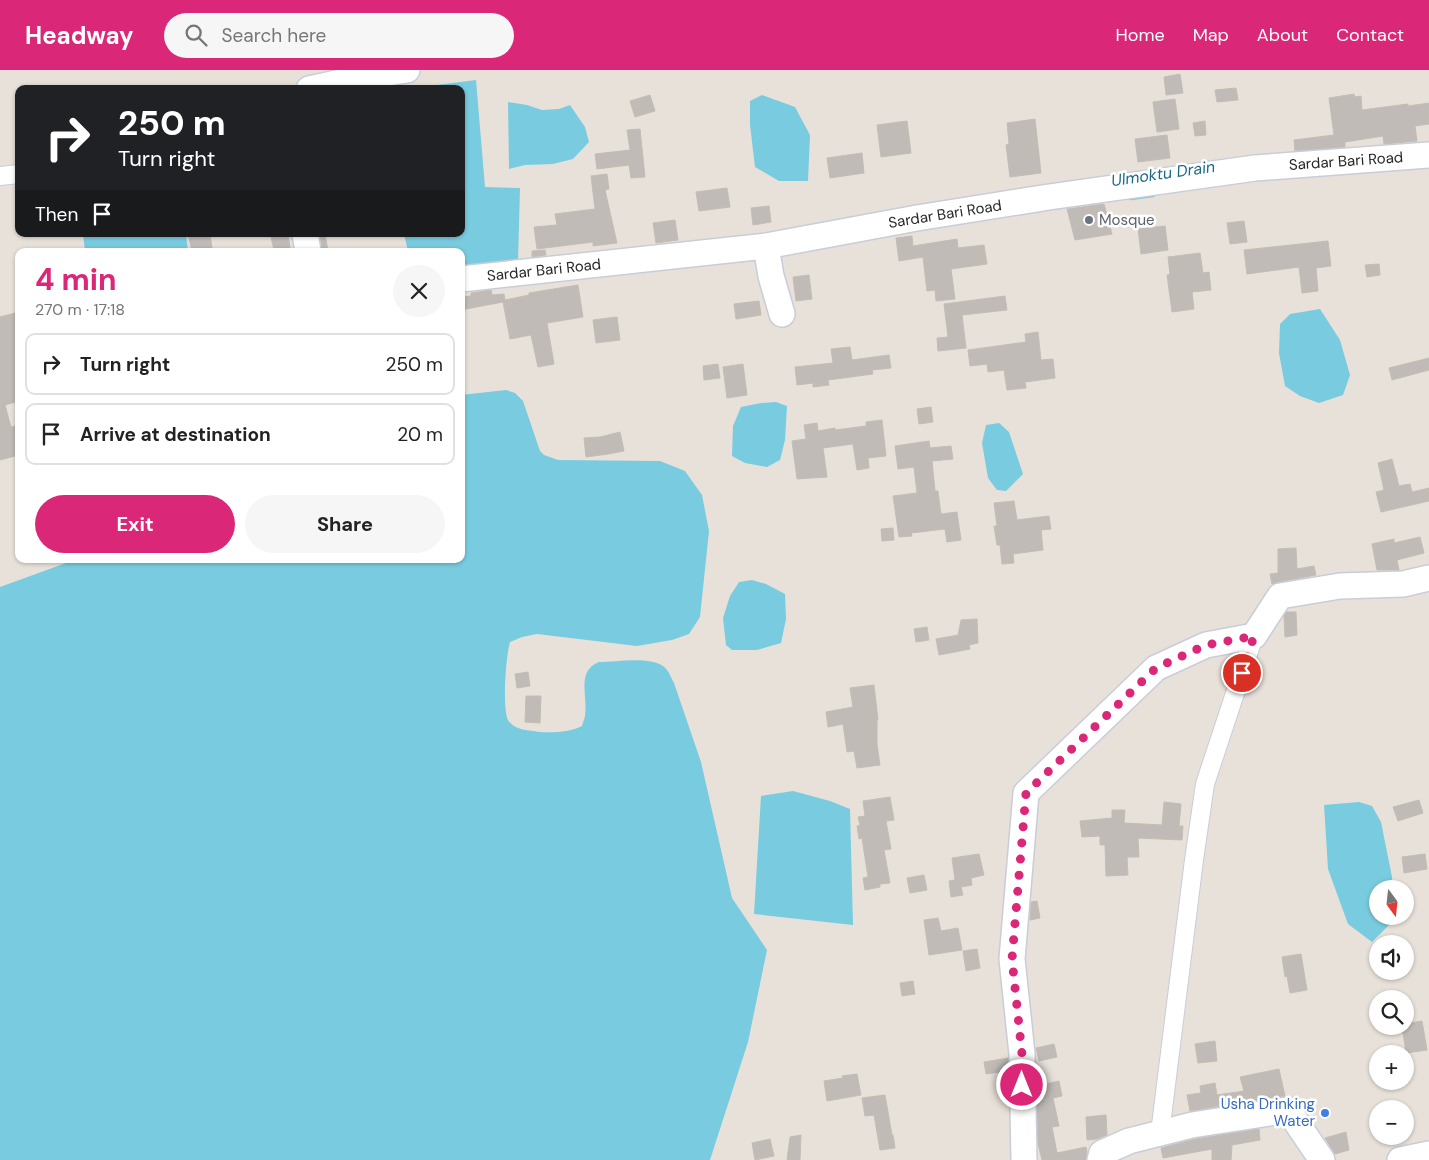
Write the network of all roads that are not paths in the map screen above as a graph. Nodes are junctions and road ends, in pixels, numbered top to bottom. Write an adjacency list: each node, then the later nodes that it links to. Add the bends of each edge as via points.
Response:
1 (406, 70): 2 (main road)
2 (327, 85)
3 (1429, 155): 6 (main road, Sardar Bari Road, via 1255,168 916,218)
4 (15, 174): 5 (street)
5 (0, 176)
6 (766, 246): 7 (main road, Sardar Bari Road); 8 (main road)
7 (465, 279)
8 (782, 314)
9 (1429, 578): 10 (main road, via 1402,584 1340,586 1280,596)
10 (1254, 636): 11 (street, via 1205,784); 13 (main road, via 1206,645 1156,668 1026,793 1012,959 1022,1054)
11 (1160, 1133): 14 (main road, via 1129,1140 1102,1153); 15 (main road, via 1288,1110)
12 (1429, 1154): 16 (main road)
13 (1024, 1160)
14 (1100, 1160)
15 (1322, 1160)
16 (1400, 1160)

